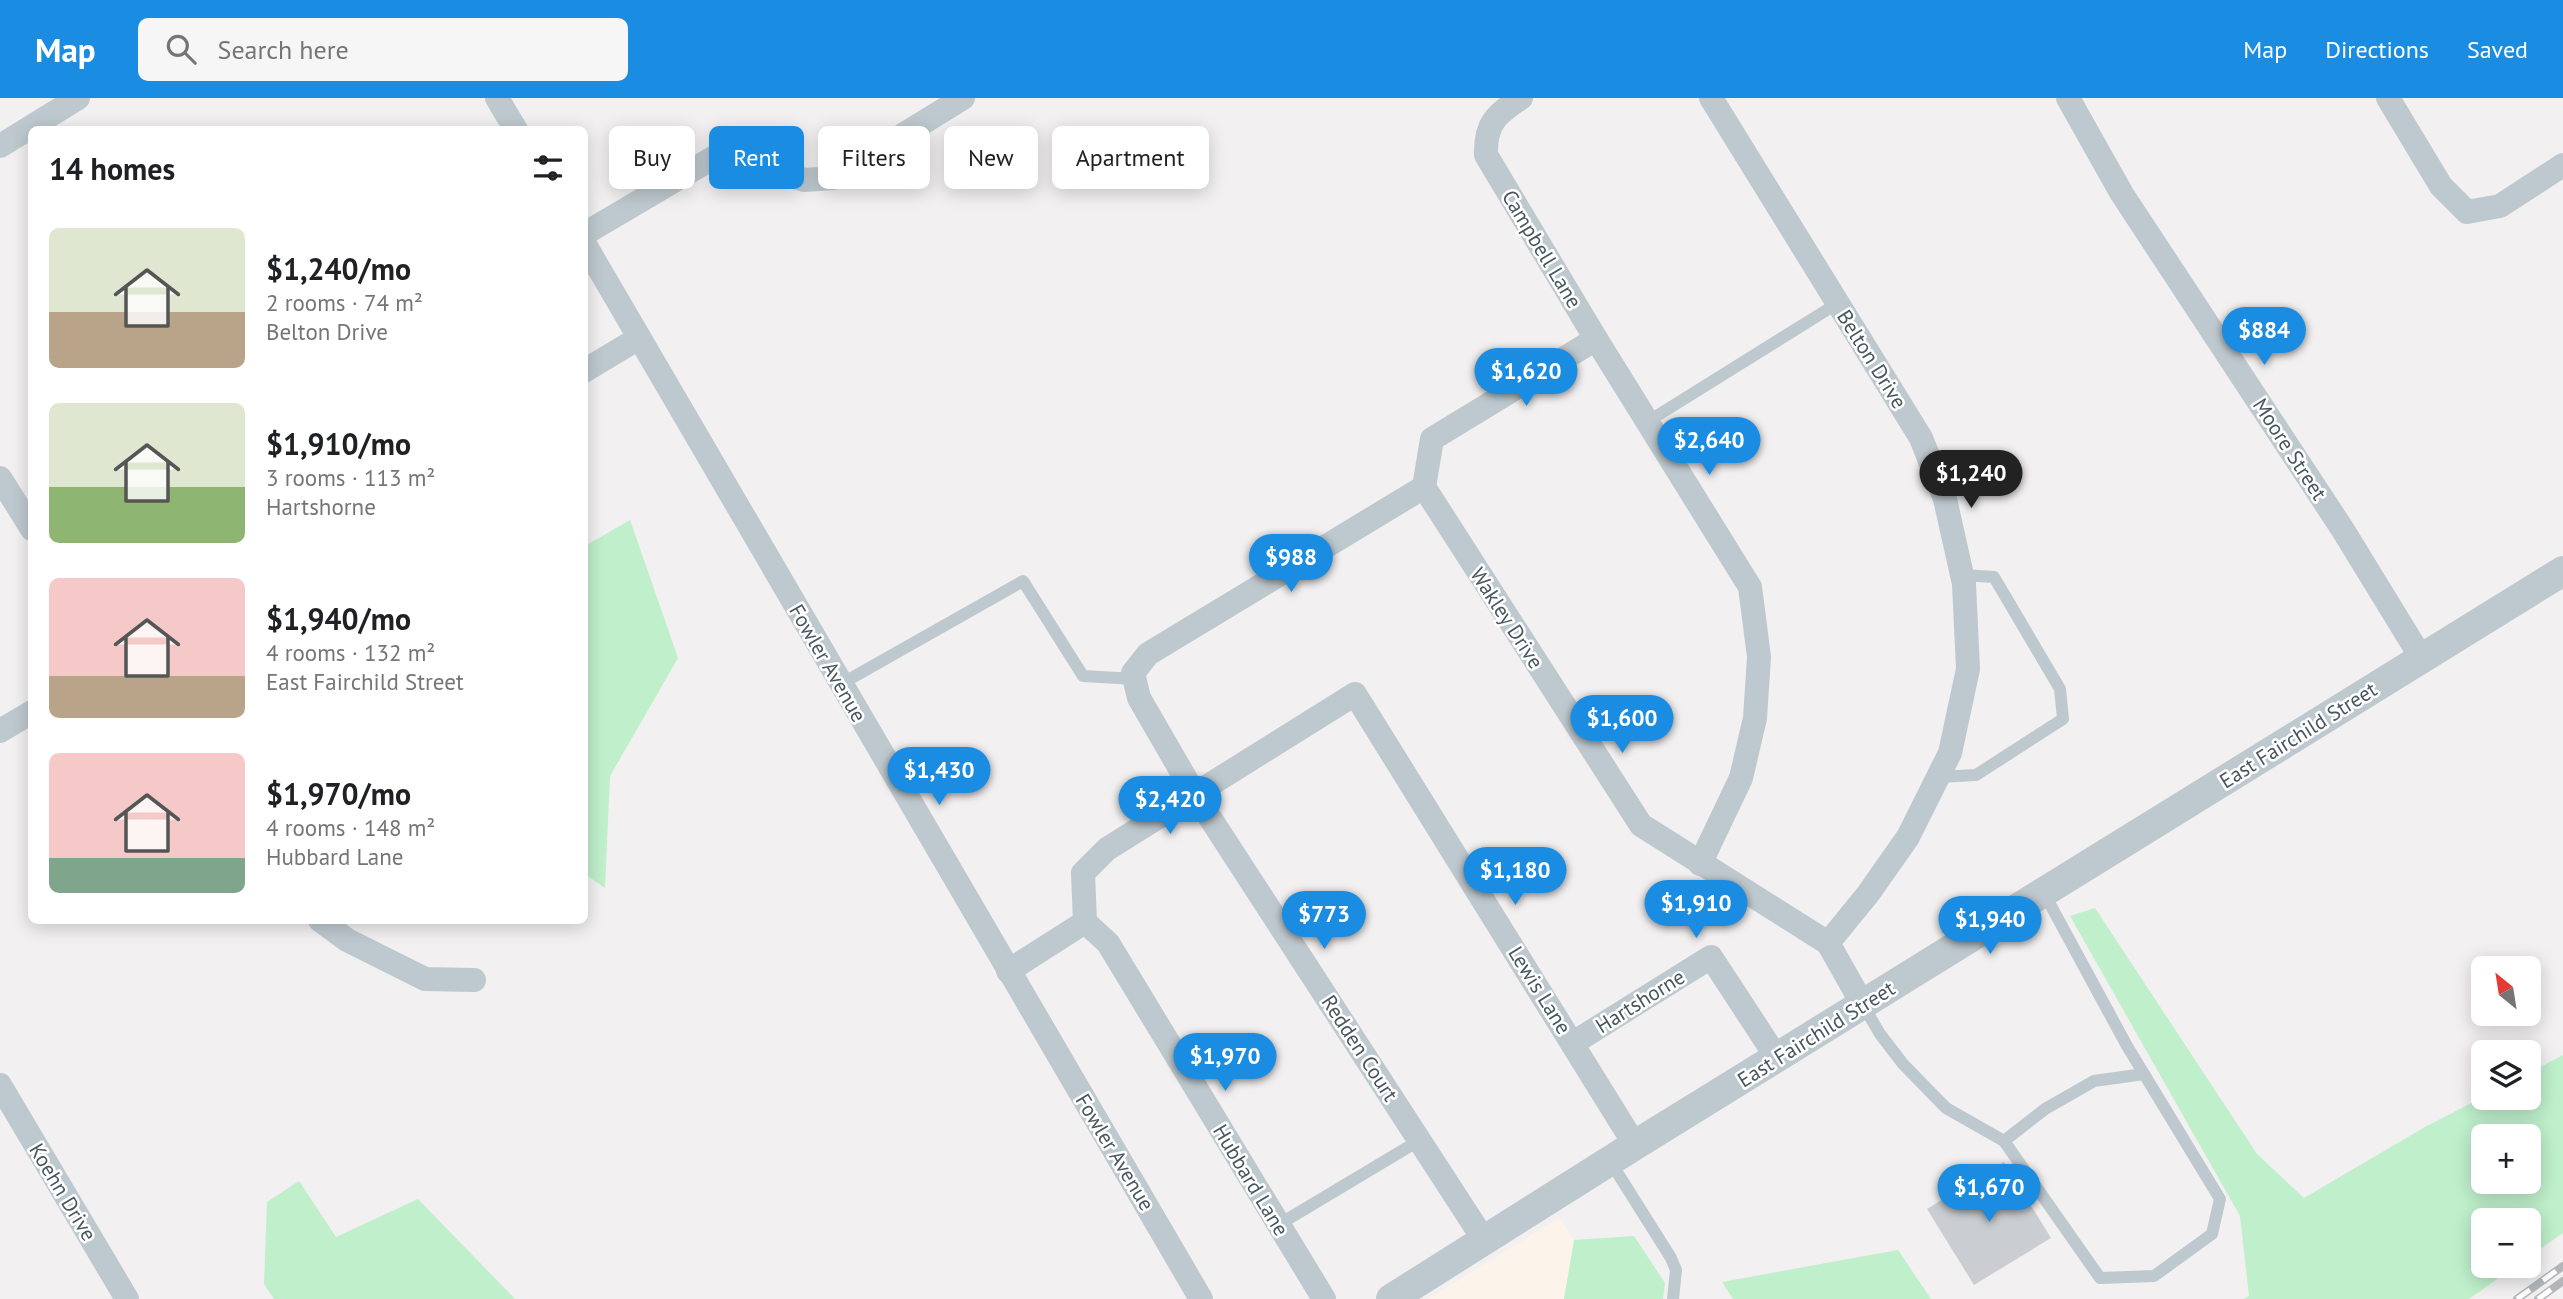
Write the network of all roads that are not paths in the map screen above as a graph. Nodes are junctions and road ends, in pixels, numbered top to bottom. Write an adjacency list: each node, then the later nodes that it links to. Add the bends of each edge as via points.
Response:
1 (78, 98): 7 (street)
2 (962, 98): 9 (street, via 833,178 804,180 744,158 718,155)
3 (1521, 98): 13 (street, Campbell Lane, via 1501,110 1486,134 1486,155)
4 (1711, 98): 11 (street, Belton Drive)
5 (2068, 98): 21 (street, Moore Street, via 2122,194 2343,530)
6 (2388, 98): 8 (street, via 2441,186 2467,212 2500,206)
7 (40, 126)
8 (2563, 165)
9 (588, 231)
10 (588, 250): 12 (street, Fowler Avenue)
11 (1838, 303): 15 (lane); 20 (street, Belton Drive, via 1921,438 1945,499)
12 (639, 338): 14 (street); 23 (street, Fowler Avenue)
13 (1596, 338): 15 (street, Campbell Lane); 17 (street, via 1432,439)
14 (588, 370)
15 (1647, 422): 28 (street, Campbell Lane, via 1750,587 1759,657 1755,718 1741,778)
16 (0, 478): 18 (street)
17 (1424, 487): 22 (street, via 1148,654); 28 (street, Wakley Drive, via 1640,825)
18 (28, 523)
19 (2563, 571): 21 (street, East Fairchild Street)
20 (1962, 575): 26 (street, Belton Drive, via 1968,669 1950,753); 26 (lane, via 1993,577 2060,689 2063,719 1976,775)
21 (2421, 659): 29 (street, East Fairchild Street)
22 (1134, 676): 23 (lane, via 1083,676 1023,581); 27 (street, Redden Court, via 1139,698)
23 (841, 684): 33 (street, Fowler Avenue)
24 (28, 714): 25 (street)
25 (0, 732)
26 (1938, 777): 32 (street, Belton Drive, via 1908,837)
27 (1195, 793): 30 (street, via 1107,849 1083,873); 36 (street, Lewis Lane, via 1355,694); 40 (street, Redden Court)
28 (1700, 864): 32 (street, Wakley Drive)
29 (2044, 892): 35 (street, East Fairchild Street); 38 (lane)
30 (1085, 922): 33 (street); 44 (street, Hubbard Lane, via 1108,943)
31 (325, 924): 34 (street, via 347,940 425,979)
32 (1828, 943): 35 (street, Wakley Drive)
33 (1008, 971): 47 (street, Fowler Avenue)
34 (474, 980)
35 (1863, 1005): 37 (street, East Fairchild Street); 41 (lane, via 1903,1064 1946,1108)
36 (1573, 1042): 37 (street, Hartshorne, via 1711,957); 42 (street, Lewis Lane)
37 (1777, 1058): 42 (street, East Fairchild Street)
38 (2144, 1074): 41 (lane, via 2094,1081 2045,1109); 41 (lane, via 2220,1199 2212,1234 2154,1276 2099,1278)
39 (0, 1085): 46 (street, Koehn Drive)
40 (1420, 1140): 44 (lane); 45 (street, Redden Court)
41 (2004, 1141)
42 (1636, 1145): 43 (street, East Fairchild Street)
43 (1610, 1161): 45 (street, East Fairchild Street); 50 (lane, via 1671,1258 1676,1270)
44 (1278, 1225): 48 (street, Hubbard Lane)
45 (1484, 1240): 49 (street, East Fairchild Street)
46 (127, 1299)
47 (1202, 1299)
48 (1324, 1299)
49 (1391, 1299)
50 (1673, 1299)

